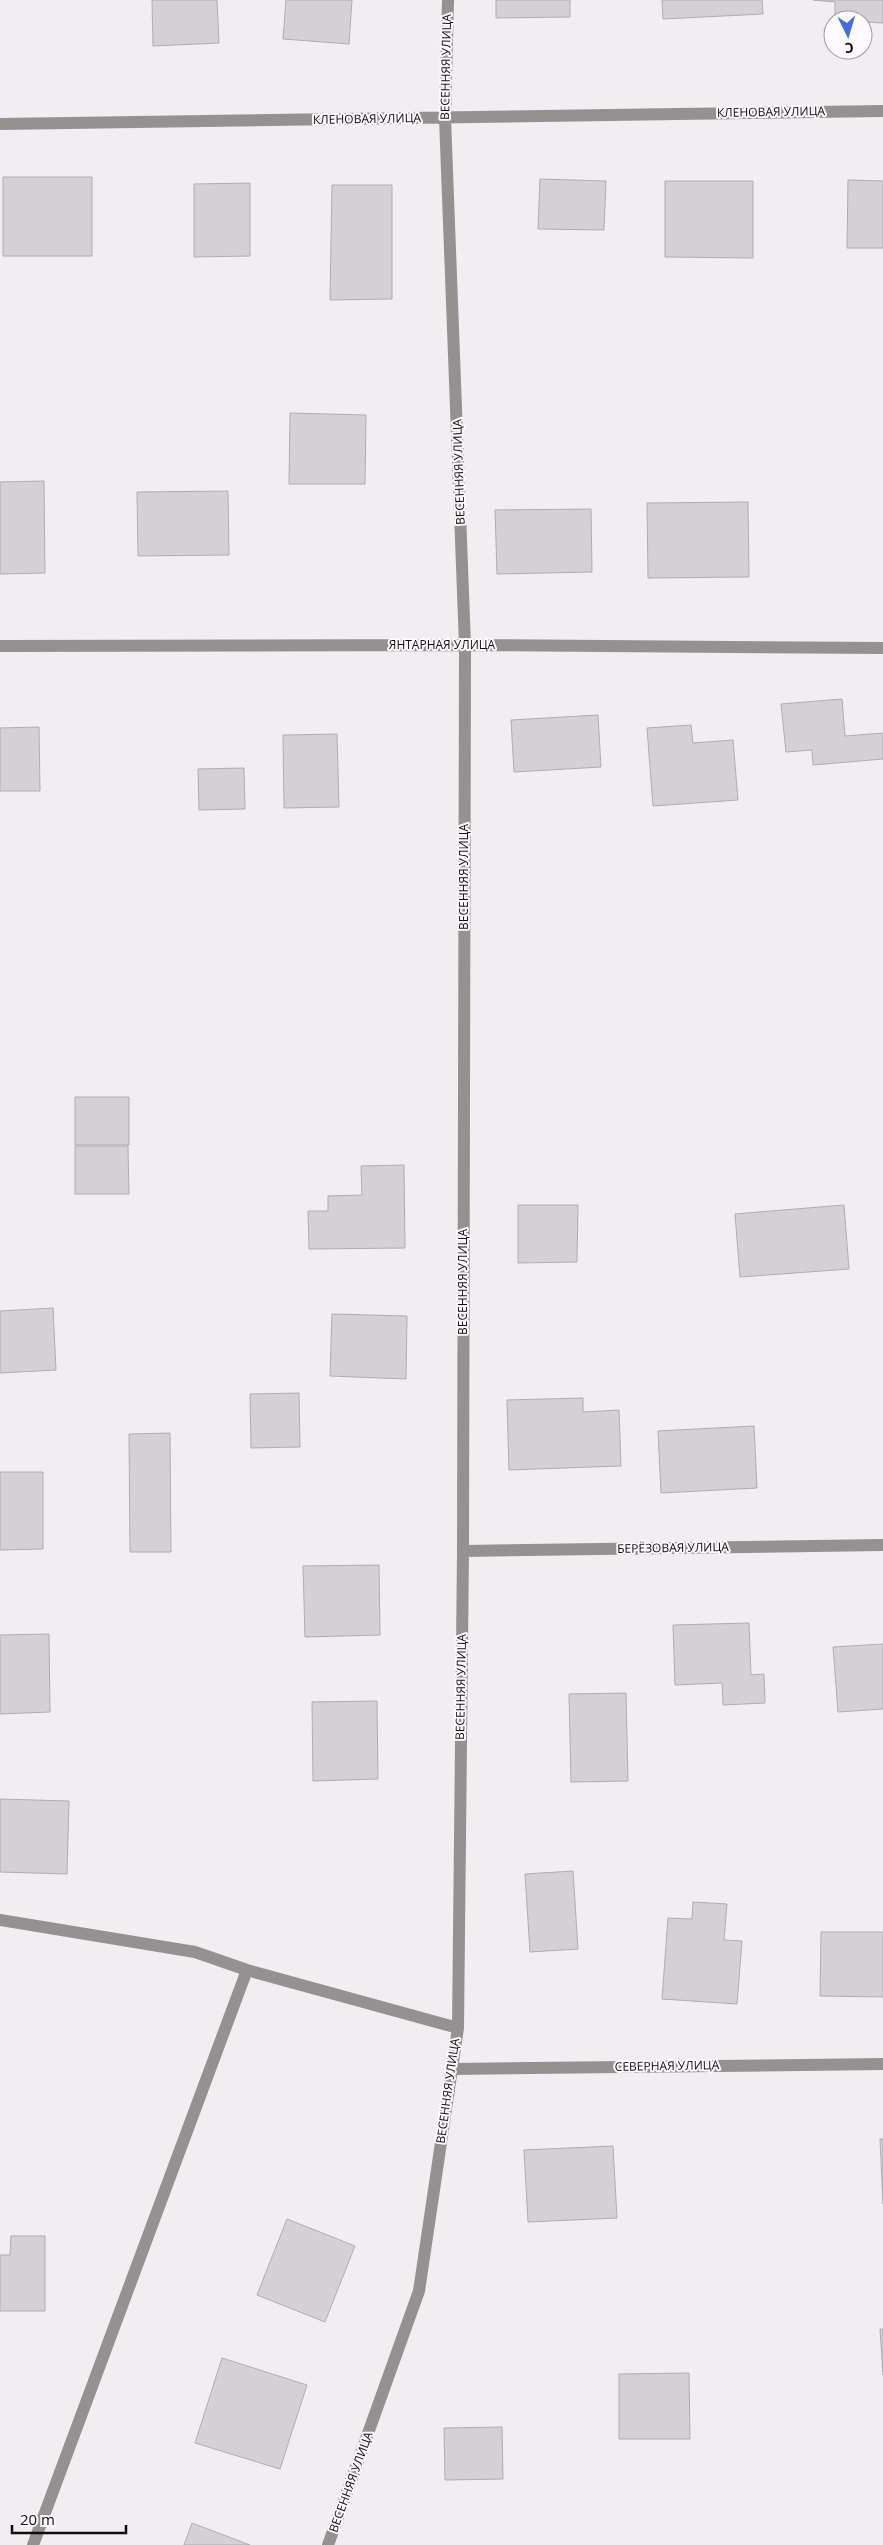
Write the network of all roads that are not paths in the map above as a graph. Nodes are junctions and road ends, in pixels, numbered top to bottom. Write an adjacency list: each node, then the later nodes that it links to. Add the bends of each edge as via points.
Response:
1 (448, 0): 3 (street, ВЕСЕННЯЯ УЛИЦА)
2 (883, 111): 3 (street, КЛЕНОВАЯ УЛИЦА)
3 (445, 118): 4 (street, КЛЕНОВАЯ УЛИЦА); 5 (street, ВЕСЕННЯЯ УЛИЦА)
4 (0, 124)
5 (465, 645): 6 (street, ЯНТАРНАЯ УЛИЦА); 7 (street, ЯНТАРНАЯ УЛИЦА); 9 (street, ВЕСЕННЯЯ УЛИЦА)
6 (0, 646)
7 (883, 648)
8 (883, 1545): 9 (street, БЕРЁЗОВАЯ УЛИЦА)
9 (463, 1551): 12 (street, ВЕСЕННЯЯ УЛИЦА)
10 (0, 1920): 11 (street, via 195,1952)
11 (247, 1970): 12 (street); 15 (street)
12 (458, 2028): 14 (street, ВЕСЕННЯЯ УЛИЦА)
13 (883, 2064): 14 (street, СЕВЕРНАЯ УЛИЦА)
14 (452, 2068): 16 (street, ВЕСЕННЯЯ УЛИЦА, via 419,2291)
15 (33, 2545)
16 (328, 2545)

